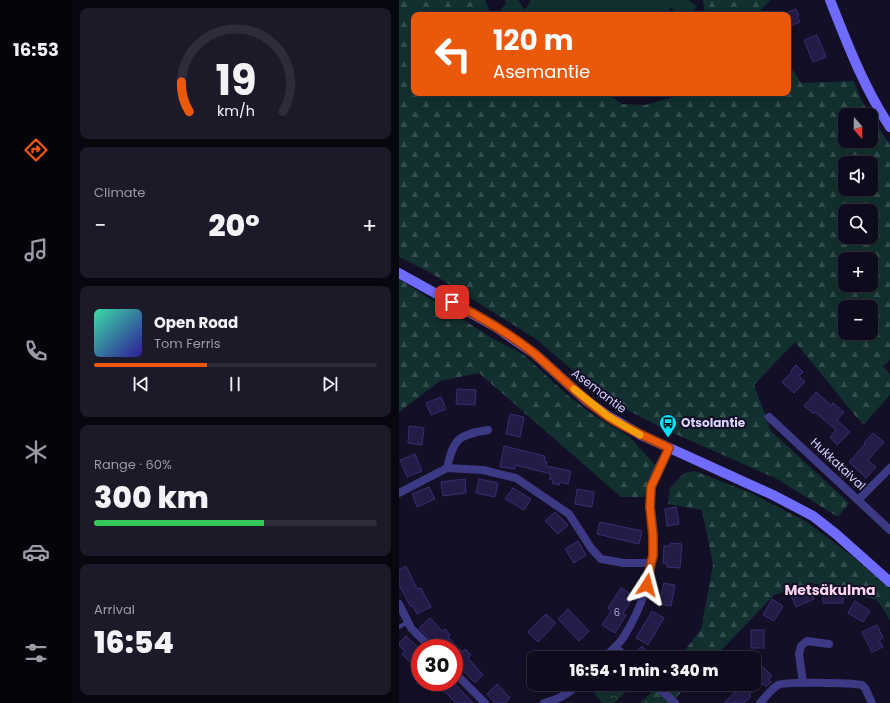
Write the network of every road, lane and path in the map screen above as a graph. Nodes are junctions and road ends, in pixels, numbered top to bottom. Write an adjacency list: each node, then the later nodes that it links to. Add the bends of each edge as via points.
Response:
1 (830, 0): 2 (main road, via 855,62)
2 (890, 126)
3 (399, 273): 6 (main road, Asemantie, via 497,326 535,354 587,401 608,416 641,436)
4 (769, 417): 10 (street, Hukkataival)
5 (488, 430): 7 (street, via 471,432 457,440)
6 (669, 448): 12 (street, via 651,487); 13 (main road, Asemantie, via 813,516)
7 (447, 468): 9 (street); 12 (street, via 483,470 516,478 569,514 601,559 624,563)
8 (890, 468): 10 (street)
9 (399, 493)
10 (858, 500): 11 (street, Hukkataival)
11 (890, 530)
12 (651, 563): 19 (street, via 642,601)
13 (890, 582)
14 (399, 604): 15 (street)
15 (409, 622): 16 (lane); 17 (street, via 411,628)
16 (399, 627)
17 (422, 639)
18 (829, 644): 23 (street, via 807,641 801,646 799,654)
19 (615, 647): 20 (street); 21 (street)
20 (611, 651)
21 (619, 651)
22 (463, 681): 26 (street)
23 (803, 683): 29 (street, via 777,685); 30 (street, via 862,685)
24 (571, 691): 27 (street)
25 (662, 691): 28 (street)
26 (485, 703)
27 (544, 703)
28 (675, 703)
29 (760, 703)
30 (872, 703)

